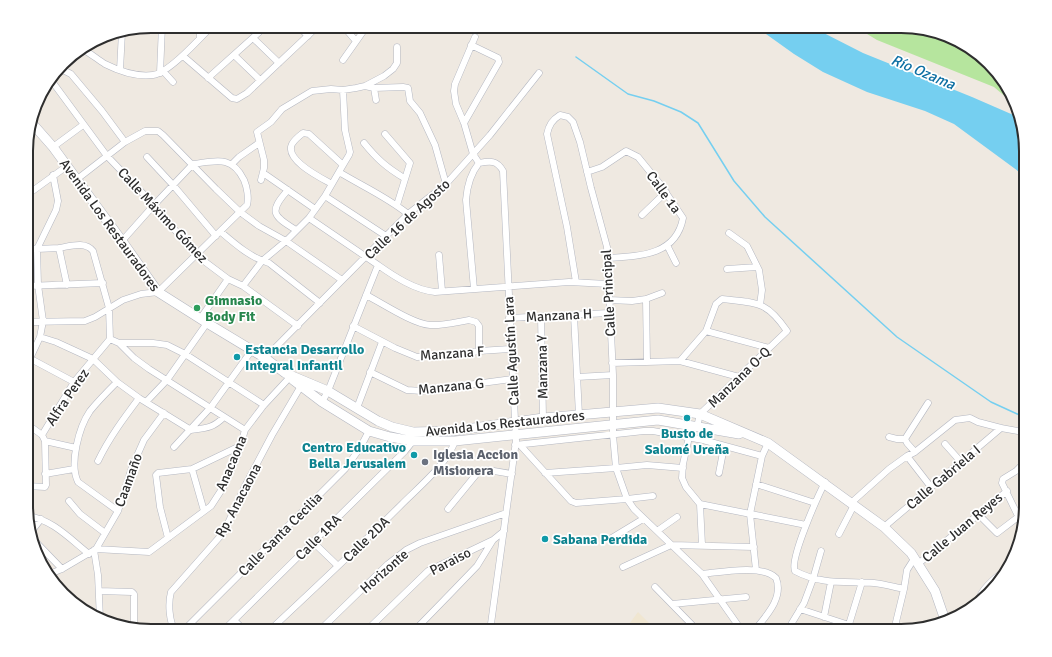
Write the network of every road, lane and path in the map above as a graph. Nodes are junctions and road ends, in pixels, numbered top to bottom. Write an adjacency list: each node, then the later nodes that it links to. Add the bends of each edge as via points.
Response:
1 (162, 33): 24 (street)
2 (200, 33): 12 (street)
3 (205, 33): 12 (street)
4 (258, 33): 13 (street)
5 (305, 33): 9 (street)
6 (311, 33): 9 (street)
7 (349, 33): 14 (street)
8 (362, 33): 14 (street)
9 (308, 36): 21 (street)
10 (122, 37): 23 (street)
11 (475, 37): 15 (street)
12 (200, 38): 19 (street)
13 (253, 38): 18 (street); 21 (street)
14 (356, 41): 20 (street)
15 (471, 45): 34 (street, via 454,91); 34 (street, via 498,58 499,62)
16 (398, 47): 30 (street, via 397,61 393,69)
17 (87, 52): 23 (street)
18 (234, 55): 26 (street); 27 (street)
19 (183, 56): 24 (street); 26 (street)
20 (343, 60)
21 (279, 63): 27 (street)
22 (66, 70): 38 (street, via 102,111)
23 (120, 70): 24 (street, via 145,75)
24 (162, 72): 28 (street)
25 (539, 73): 42 (street, Calle 16 de Agosto)
26 (208, 78): 27 (street, via 232,98 237,99)
27 (260, 80)
28 (173, 82)
29 (54, 84): 35 (street, Calle Máximo Gómez)
30 (365, 86): 31 (street); 32 (street)
31 (374, 88): 33 (street); 58 (street, via 408,88 410,101 427,127)
32 (343, 90): 39 (street, via 312,91 292,102 257,132); 48 (street, via 344,124 350,152)
33 (376, 100)
34 (464, 123): 42 (street)
35 (83, 125): 41 (street); 43 (street, Calle Máximo Gómez)
36 (36, 127): 41 (street, Avenida Los Restauradores)
37 (385, 134): 54 (street, via 409,161)
38 (125, 142): 43 (street); 46 (street, via 145,131 158,131)
39 (259, 143): 47 (street); 56 (street, via 264,160)
40 (364, 143): 54 (street, via 386,167)
41 (53, 147): 49 (street, Avenida Los Restauradores)
42 (473, 154): 45 (street); 58 (street, Calle 16 de Agosto)
43 (107, 156): 55 (street); 64 (street, Calle Máximo Gómez)
44 (147, 157): 59 (street)
45 (479, 163): 99 (street, Calle Agustín Lara, via 494,162 503,170); 100 (street, via 470,179 466,200)
46 (193, 164): 47 (street, via 217,161); 59 (street); 67 (street)
47 (232, 164): 67 (street, via 238,169 246,184 248,205)
48 (343, 165): 50 (street); 57 (street, via 309,134 303,133 291,145 291,153 296,160)
49 (67, 166): 52 (street); 55 (street, Avenida Los Restauradores)
50 (339, 172): 57 (street); 65 (street)
51 (587, 172): 62 (street, Calle 1a, via 602,167 626,151 638,157); 84 (street, Calle Principal); 92 (street, Calle Principal, via 573,122 568,117 560,115 549,126 547,134)
52 (53, 175): 60 (street); 80 (street, via 58,200 56,210)
53 (266, 175): 61 (street)
54 (404, 178): 65 (street)
55 (76, 180): 75 (street, Avenida Los Restauradores)
56 (261, 180)
57 (332, 184): 63 (street)
58 (446, 184): 68 (street, Calle 16 de Agosto)
59 (174, 185): 64 (street); 73 (street)
60 (33, 190)
61 (288, 190): 66 (street); 71 (street, via 275,209 280,220)
62 (666, 192): 69 (street); 77 (street, Calle 1a, via 683,218 681,228)
63 (325, 196): 66 (street); 74 (street)
64 (154, 205): 75 (street); 81 (street, Calle Máximo Gómez)
65 (397, 205): 68 (street)
66 (316, 209): 70 (street)
67 (240, 212): 73 (street); 76 (street)
68 (408, 214): 74 (street, Calle 16 de Agosto)
69 (642, 215)
70 (309, 218): 71 (street); 83 (street)
71 (296, 230): 76 (street)
72 (729, 232): 88 (street, via 747,246)
73 (219, 234): 81 (street); 85 (street)
74 (386, 236): 83 (street, Calle 16 de Agosto)
75 (122, 241): 102 (street, Avenida Los Restauradores)
76 (286, 241): 85 (street); 91 (street)
77 (668, 246): 84 (street, via 641,255); 86 (street)
78 (60, 248): 80 (street); 93 (street, via 84,245 91,248); 96 (street)
79 (33, 249): 80 (street)
80 (36, 249): 95 (street)
81 (196, 254): 90 (street, Calle Máximo Gómez); 102 (street)
82 (440, 255): 101 (street)
83 (366, 257): 87 (street); 91 (street, Calle 16 de Agosto)
84 (608, 258): 94 (street, Calle Principal)
85 (262, 261): 98 (street); 107 (street, via 269,263)
86 (676, 263)
87 (378, 265): 101 (street, via 417,288); 104 (street)
88 (757, 267): 89 (street); 108 (street, via 762,290)
89 (727, 269)
90 (228, 279): 98 (street, Calle Máximo Gómez); 115 (street)
91 (342, 280): 107 (street, Calle 16 de Agosto)
92 (576, 282): 94 (street); 99 (street)
93 (103, 283): 96 (street); 109 (street)
94 (608, 284): 106 (street, Calle Principal)
95 (40, 285): 96 (street); 97 (street); 114 (street)
96 (66, 285)
97 (33, 286)
98 (243, 286): 117 (street, Calle Máximo Gómez)
99 (508, 286): 100 (street); 113 (street, Calle Agustín Lara)
100 (474, 289): 101 (street)
101 (442, 291)
102 (158, 292): 109 (street, via 141,294); 115 (street, Avenida Los Restauradores)
103 (662, 293): 105 (street)
104 (366, 295): 118 (street); 127 (street, via 425,325 469,320 476,322 479,326)
105 (646, 299): 106 (street); 134 (street)
106 (609, 300): 110 (street, Calle Principal)
107 (320, 303): 117 (street, Calle 16 de Agosto)
108 (760, 305): 119 (street, via 722,299 716,304); 124 (street, Manzana O-Q, via 768,309 787,331)
109 (109, 308): 114 (street, via 85,321); 121 (street)
110 (610, 313): 111 (street, Manzana H); 135 (street, Calle Principal)
111 (574, 315): 112 (street, Manzana H); 139 (street)
112 (541, 316): 113 (street, Manzana H); 160 (street, Manzana Y)
113 (509, 318): 125 (street, Calle Agustín Lara)
114 (43, 321): 116 (street); 120 (street)
115 (203, 321): 126 (street, Avenida Los Restauradores); 129 (street)
116 (33, 322)
117 (298, 326): 130 (street, Calle 16 de Agosto)
118 (353, 326): 122 (street, Manzana F); 147 (street)
119 (706, 332): 124 (street); 132 (street)
120 (40, 337): 128 (street); 131 (street)
121 (110, 338): 123 (street); 131 (street, Alfra Perez)
122 (382, 342): 127 (street, Manzana F, via 417,357); 136 (street)
123 (119, 343): 129 (street, via 161,344); 142 (street, via 134,358)
124 (768, 348): 140 (street, Manzana O-Q)
125 (511, 349): 127 (street, Manzana F); 141 (street, Calle Agustín Lara)
126 (252, 350): 130 (street, Avenida Los Restauradores); 145 (street)
127 (479, 351)
128 (33, 352)
129 (185, 354): 142 (street); 145 (street)
130 (265, 358): 137 (street, Avenida Los Restauradores)
131 (93, 359): 143 (street, Alfra Perez); 144 (street)
132 (680, 360): 134 (street); 140 (street)
133 (33, 361): 143 (street)
134 (647, 362): 135 (street)
135 (612, 363): 138 (street, Calle Principal)
136 (370, 372): 141 (street, Manzana G, via 407,390 422,391); 154 (street)
137 (287, 375): 146 (street); 147 (street, Avenida Los Restauradores); 152 (street, Anacaona)
138 (613, 375): 139 (street); 155 (street, Calle Principal)
139 (577, 377): 158 (street)
140 (739, 377): 157 (street, Manzana O-Q)
141 (512, 379): 161 (street, Calle Agustín Lara)
142 (166, 380): 149 (street); 153 (street)
143 (74, 382): 175 (street, Alfra Perez)
144 (117, 382): 148 (street); 185 (street, via 91,411)
145 (228, 382): 152 (street); 153 (street)
146 (301, 386): 150 (street); 261 (street, Rp. Anacaona, via 245,486 224,532 171,592 169,604)
147 (328, 391): 150 (street); 154 (street, Avenida Los Restauradores)
148 (139, 398): 149 (street); 189 (street, via 116,427)
149 (146, 402): 156 (street)
150 (322, 402): 168 (street)
151 (928, 403): 176 (street)
152 (264, 405): 167 (street, Anacaona)
153 (211, 407): 159 (street); 166 (street)
154 (357, 408): 161 (street, Avenida Los Restauradores, via 392,427 413,432)
155 (612, 412): 157 (street, Avenida Los Restauradores, via 658,408); 158 (street, Avenida Los Restauradores); 162 (street, Calle Principal)
156 (164, 414): 166 (street); 212 (street, Caamaño, via 144,440)
157 (700, 414): 163 (street, Manzana O-Q); 172 (street, Avenida Los Restauradores)
158 (579, 415): 160 (street, Avenida Los Restauradores)
159 (224, 417): 166 (street, via 212,427); 167 (street)
160 (543, 418): 161 (street, Avenida Los Restauradores)
161 (514, 422): 170 (street, Calle Agustín Lara)
162 (613, 425): 163 (street, via 658,420); 170 (street); 171 (street, Calle Principal)
163 (697, 427): 172 (street)
164 (1001, 428): 169 (street); 186 (street, via 970,418 955,420); 190 (street, Calle Gabriela I)
165 (33, 429): 175 (street)
166 (191, 430): 183 (street)
167 (245, 430): 182 (street, Anacaona)
168 (369, 431): 177 (street); 262 (street, Calle Santa Cecilia, via 345,469)
169 (1019, 431)
170 (515, 434): 178 (street); 181 (street, Calle Agustín Lara)
171 (613, 435): 173 (street, via 644,431); 181 (street); 191 (street, Calle Principal)
172 (750, 435): 179 (street, Avenida Los Restauradores)
173 (689, 437): 184 (street); 192 (street)
174 (889, 437): 176 (street)
175 (44, 438): 185 (street); 198 (street, Alfra Perez)
176 (905, 439): 186 (street)
177 (413, 441): 178 (street); 232 (street, Calle 1RA)
178 (455, 441): 240 (street, Calle 2DA, via 447,458)
179 (768, 443): 187 (street); 200 (street, Avenida Los Restauradores)
180 (944, 444): 190 (street)
181 (518, 445): 196 (street); 199 (street, Calle Agustín Lara)
182 (240, 446): 195 (street); 213 (street, Anacaona, via 224,486 214,502)
183 (174, 447)
184 (724, 447): 187 (street); 197 (street)
185 (76, 448): 194 (street)
186 (916, 452): 188 (street)
187 (762, 456): 201 (street)
188 (907, 456): 203 (street); 210 (street)
189 (98, 461)
190 (961, 462): 203 (street, Calle Gabriela I)
191 (616, 468): 192 (street, via 647,465); 196 (street); 206 (street, Calle Principal)
192 (683, 468): 209 (street, via 682,478 686,487)
193 (1019, 468): 204 (street, via 1004,479 1002,483)
194 (74, 469): 198 (street); 212 (street, via 78,482)
195 (192, 469): 213 (street); 229 (street, via 158,473 156,477)
196 (544, 472): 206 (street, via 571,501 576,503)
197 (719, 473)
198 (45, 474): 202 (street, Alfra Perez, via 45,486)
199 (512, 474): 211 (street, via 488,470 479,472); 214 (street, Calle Agustín Lara)
200 (825, 482): 208 (street); 210 (street, Avenida Los Restauradores)
201 (756, 484): 208 (street); 215 (street)
202 (33, 486)
203 (931, 487): 224 (street, Calle Gabriela I)
204 (1006, 491): 216 (street, Calle Juan Reyes); 217 (street)
205 (653, 496): 206 (street)
206 (627, 500): 221 (street)
207 (68, 501): 227 (street, via 80,514)
208 (815, 503): 222 (street)
209 (700, 504): 215 (street); 235 (street)
210 (852, 504): 224 (street, Avenida Los Restauradores); 228 (street)
211 (448, 509)
212 (118, 511): 227 (street, Caamaño)
213 (204, 511): 229 (street, Anacaona)
214 (506, 513): 225 (street, Calle Agustín Lara); 266 (street, Horizonte, via 420,542 406,550)
215 (750, 514): 222 (street); 236 (street)
216 (978, 514): 217 (street, via 997,533); 239 (street, Calle Juan Reyes)
217 (1019, 516)
218 (34, 517): 220 (street)
219 (676, 517): 226 (street)
220 (41, 519): 223 (street); 237 (street)
221 (643, 519): 226 (street); 230 (street)
222 (806, 525): 246 (street, via 793,569)
223 (35, 527)
224 (884, 527): 239 (street, Avenida Los Restauradores)
225 (504, 531): 231 (street, Paraiso); 269 (street, Calle Agustín Lara)
226 (657, 531): 233 (street)
227 (106, 533): 237 (street, Caamaño)
228 (839, 534)
229 (168, 538): 237 (street, Anacaona, via 148,552)
230 (610, 539)
231 (493, 540): 267 (street, Paraiso, via 428,571); 268 (street, via 477,566)
232 (313, 542): 240 (street); 259 (street, Calle 1RA)
233 (671, 545): 235 (street); 241 (street); 245 (street)
234 (40, 546): 242 (street)
235 (702, 546): 236 (street)
236 (754, 547): 243 (street)
237 (93, 551): 242 (street); 251 (street)
238 (821, 551): 246 (street)
239 (916, 561): 250 (street, via 907,570); 257 (street, Avenida Los Restauradores, via 935,591)
240 (338, 566): 265 (street, Calle 2DA)
241 (623, 568)
242 (62, 569): 244 (street)
243 (756, 570): 245 (street); 272 (street, via 773,575 778,590 775,602)
244 (54, 572)
245 (702, 574): 253 (street)
246 (813, 579): 247 (street); 255 (street)
247 (831, 582): 248 (street); 258 (street)
248 (862, 582): 250 (street); 275 (street)
249 (655, 587): 254 (street)
250 (904, 589): 276 (street)
251 (99, 591): 256 (street); 260 (street, via 132,592)
252 (746, 597): 253 (street)
253 (720, 600): 254 (street); 271 (street)
254 (672, 604): 270 (street)
255 (800, 609): 258 (street); 273 (street)
256 (100, 612)
257 (944, 616)
258 (824, 618): 274 (street)
259 (234, 620): 263 (street, Calle 1RA); 264 (street)
260 (134, 623)
261 (172, 624)
262 (190, 624)
263 (230, 624)
264 (238, 624)
265 (276, 624)
266 (326, 624)
267 (373, 624)
268 (421, 624)
269 (491, 624)
270 (691, 624)
271 (737, 624)
272 (760, 624)
273 (792, 624)
274 (838, 624)
275 (849, 624)
276 (896, 624)

